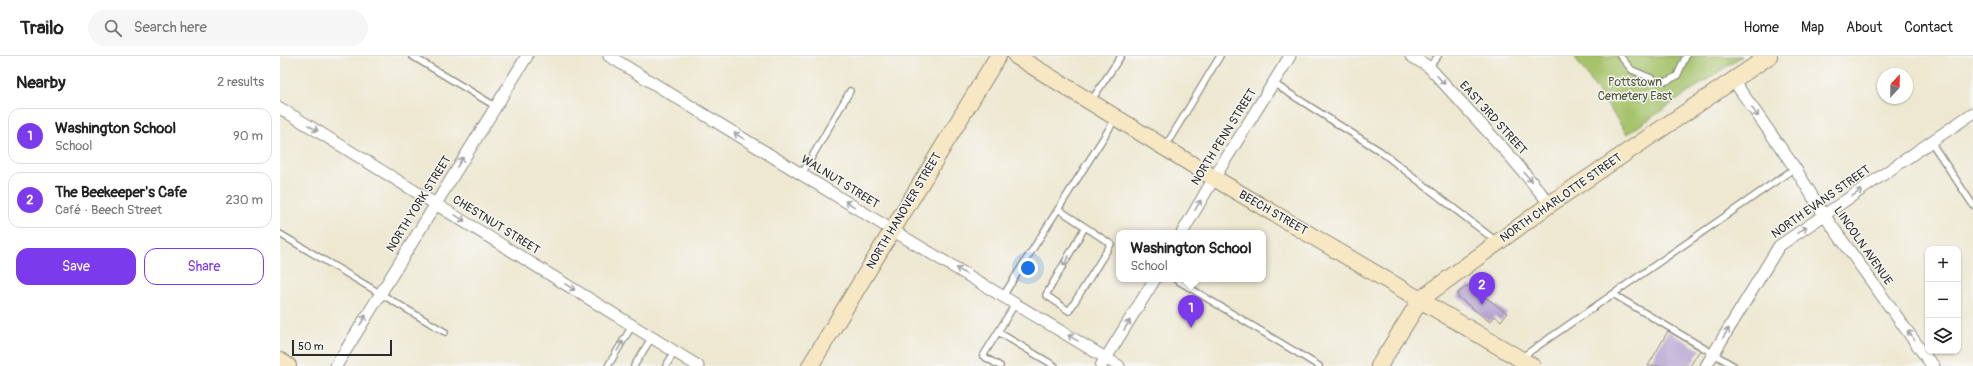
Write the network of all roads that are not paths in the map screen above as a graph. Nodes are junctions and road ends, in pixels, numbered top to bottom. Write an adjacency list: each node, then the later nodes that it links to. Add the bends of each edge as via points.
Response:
1 (412, 56): 19 (lane)
2 (527, 56): 19 (street, NORTH YORK STREET)
3 (609, 56): 26 (street, WALNUT STREET, one-way to 3)
4 (998, 56): 34 (street, NORTH HANOVER STREET)
5 (1016, 56): 18 (street, BEECH STREET)
6 (1121, 56): 18 (lane)
7 (1220, 56): 24 (lane)
8 (1290, 56): 16 (street, NORTH PENN STREET)
9 (1411, 56): 14 (street, EAST 3RD STREET)
10 (1438, 56): 14 (lane)
11 (1620, 56): 12 (lane, via 1632,70 1650,78 1667,81 1676,76)
12 (1686, 56)
13 (1769, 56): 15 (street, NORTH CHARLOTTE STREET)
14 (1429, 67): 29 (street, EAST 3RD STREET, one-way to 29)
15 (1733, 80): 25 (street, LINCOLN AVENUE, one-way to 25); 29 (street, NORTH CHARLOTTE STREET)
16 (1273, 83): 27 (street, NORTH PENN STREET); 37 (lane, via 1380,151)
17 (850, 91): 26 (lane)
18 (1090, 102): 22 (street, BEECH STREET)
19 (495, 106): 28 (street, NORTH YORK STREET, one-way to 19)
20 (280, 108): 28 (street, CHESTNUT STREET, one-way to 28)
21 (1973, 112): 23 (street, NORTH EVANS STREET)
22 (1116, 118): 24 (street, BEECH STREET); 31 (lane)
23 (1931, 142): 30 (lane); 32 (street, NORTH EVANS STREET, one-way to 23)
24 (1164, 148): 27 (street, BEECH STREET)
25 (1795, 168): 32 (street, LINCOLN AVENUE); 41 (lane)
26 (802, 174): 34 (street, WALNUT STREET, one-way to 26)
27 (1214, 178): 35 (street, NORTH PENN STREET, one-way to 27); 43 (street, BEECH STREET)
28 (435, 202): 40 (street, NORTH YORK STREET); 45 (street, CHESTNUT STREET, one-way to 45)
29 (1550, 204): 37 (street, NORTH CHARLOTTE STREET)
30 (1973, 204)
31 (1058, 209): 33 (lane); 42 (lane)
32 (1824, 215): 50 (street, NORTH EVANS STREET, one-way to 32, via 1779,246); 68 (street, LINCOLN AVENUE, one-way to 32)
33 (1085, 227): 33 (lane, one-way to 33, via 1046,294 1069,310 1111,244)
34 (892, 230): 42 (street, WALNUT STREET, one-way to 34); 60 (street, NORTH HANOVER STREET)
35 (1184, 230)
36 (280, 234): 40 (lane)
37 (1498, 242): 43 (street, NORTH CHARLOTTE STREET)
38 (1153, 282): 52 (street, one-way to 38)
39 (1180, 282): 64 (lane)
40 (379, 294): 46 (lane); 55 (street, NORTH YORK STREET, one-way to 40)
41 (1612, 294): 50 (lane); 53 (lane)
42 (1003, 296): 44 (street, WALNUT STREET)
43 (1421, 299): 53 (street, BEECH STREET); 65 (street, NORTH CHARLOTTE STREET)
44 (1015, 304): 47 (lane); 52 (street, WALNUT STREET, one-way to 44)
45 (632, 326): 48 (street, CHESTNUT STREET); 56 (lane, one-way to 45)
46 (445, 332)
47 (998, 332): 61 (lane, via 983,356); 62 (lane)
48 (652, 337): 49 (street, CHESTNUT STREET); 57 (lane)
49 (675, 351): 58 (lane); 59 (street, CHESTNUT STREET)
50 (1714, 353): 66 (street, NORTH EVANS STREET); 67 (lane)
51 (280, 361): 54 (street)
52 (1104, 362): 63 (street, WALNUT STREET)
53 (1526, 362)
54 (288, 366)
55 (336, 366)
56 (608, 366)
57 (634, 366)
58 (666, 366)
59 (698, 366)
60 (810, 366)
61 (1000, 366)
62 (1055, 366)
63 (1119, 366)
64 (1320, 366)
65 (1379, 366)
66 (1706, 366)
67 (1734, 366)
68 (1934, 366)

